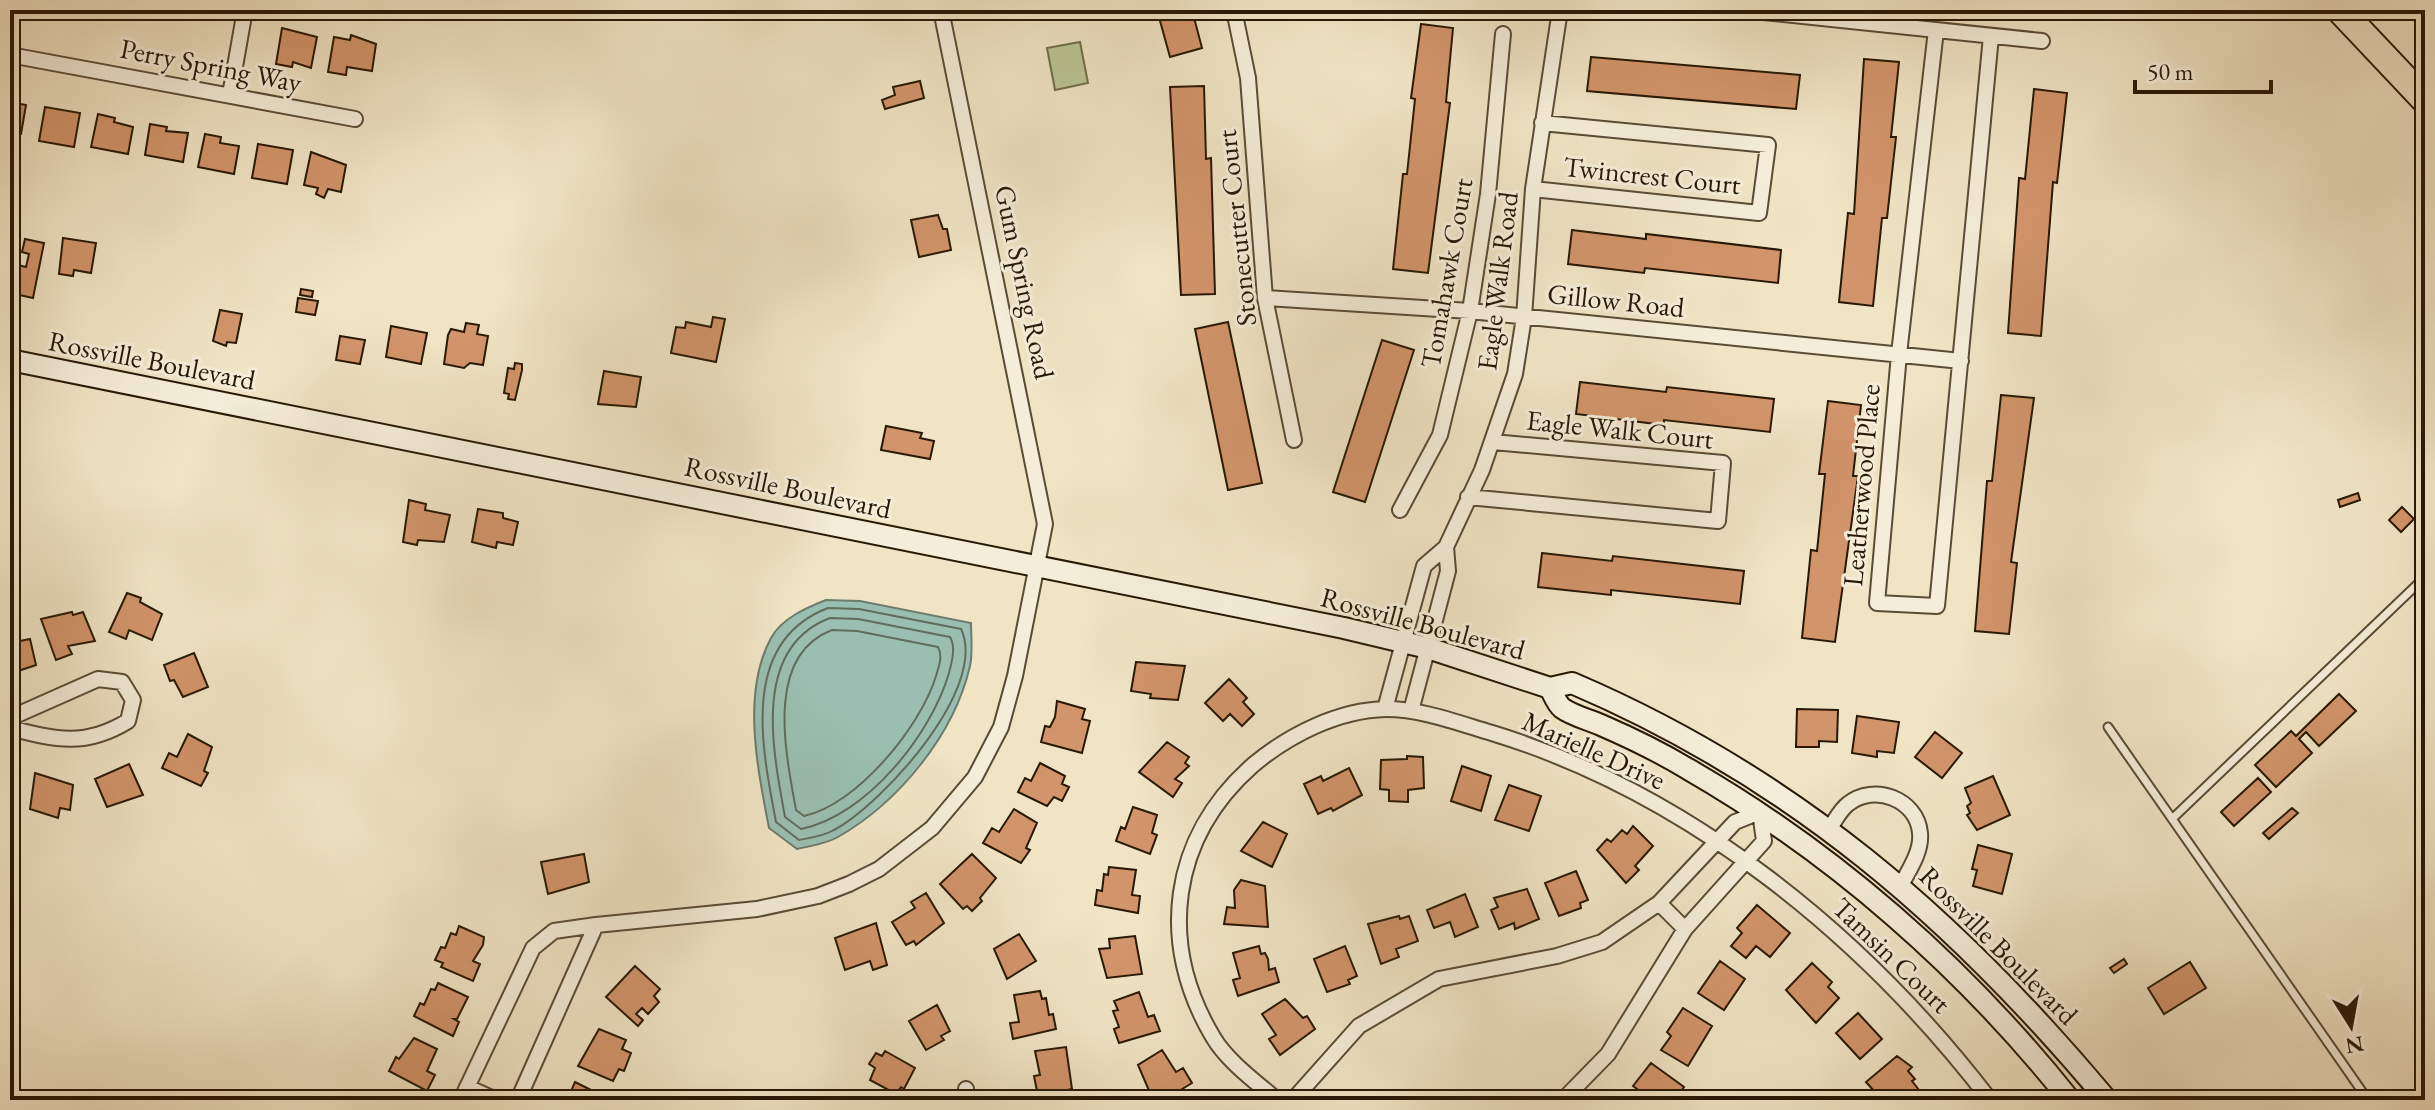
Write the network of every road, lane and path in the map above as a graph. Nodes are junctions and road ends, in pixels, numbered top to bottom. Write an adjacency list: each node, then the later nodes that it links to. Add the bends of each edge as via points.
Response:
1 (245, 10): 14 (street)
2 (941, 10): 30 (street, Gum Spring Road, via 1045,524)
3 (1234, 10): 19 (street, Stonecutter Court, via 1248,78)
4 (1560, 10): 17 (street, Eagle Walk Road)
5 (1744, 10): 8 (street)
6 (2317, 10): 13 (highway)
7 (2340, 10): 13 (highway)
8 (1936, 30): 10 (street); 22 (street, Leatherwood Place)
9 (1503, 34): 20 (street, Tomahawk Court, via 1488,194)
10 (1991, 36): 11 (street); 24 (street, Leatherwood Place)
11 (2042, 41)
12 (10, 55): 14 (street, Perry Spring Way)
13 (2384, 60): 15 (highway)
14 (230, 95): 16 (street, Perry Spring Way)
15 (2425, 100)
16 (355, 119)
17 (1542, 123): 18 (street, Eagle Walk Road); 18 (street, Twincrest Court, via 1768,145 1759,213)
18 (1533, 189): 21 (street, Eagle Walk Road)
19 (1265, 298): 20 (street, Gillow Road); 25 (street, Stonecutter Court)
20 (1470, 311): 21 (street, Gillow Road); 28 (street, Tomahawk Court, via 1440,435)
21 (1524, 317): 22 (street, Gillow Road); 26 (street, Eagle Walk Road, via 1515,374)
22 (1899, 354): 24 (street, Gillow Road); 24 (street, Leatherwood Place, via 1877,603 1937,606)
23 (10, 360): 30 (main road, Rossville Boulevard)
24 (1961, 361)
25 (1294, 440)
26 (1493, 442): 27 (street, Eagle Walk Road); 27 (street, Eagle Walk Court, via 1723,463 1718,521)
27 (1468, 497): 29 (street, Eagle Walk Road)
28 (1400, 510)
29 (1446, 547): 32 (street, Eagle Walk Road, via 1424,566); 33 (street, Eagle Walk Road, via 1448,571)
30 (1038, 566): 32 (main road, Rossville Boulevard); 47 (street, Gum Spring Road, via 1001,727 956,803 906,850 849,884 802,900)
31 (2425, 577): 41 (lane)
32 (1402, 642): 33 (main road, Rossville Boulevard); 35 (street)
33 (1428, 648): 34 (main road, Rossville Boulevard); 36 (street)
34 (1550, 688): 40 (main road, Rossville Boulevard, via 1561,707 1640,743); 42 (main road, Rossville Boulevard, via 1572,683 1652,719 1758,779)
35 (1385, 709): 36 (street, Marielle Drive); 52 (street, Marielle Drive, via 1339,718 1277,745 1233,783 1201,830 1180,884 1178,921 1193,993 1214,1039)
36 (1411, 711): 43 (street, Marielle Drive, via 1531,745 1633,791)
37 (10, 718): 39 (street, via 98,679 122,682 133,700 128,721 82,741)
38 (2108, 727): 41 (lane)
39 (10, 728)
40 (1760, 812): 43 (street, via 1735,822); 44 (street, via 1764,841); 56 (main road, Rossville Boulevard, via 1921,940)
41 (2172, 819): 58 (lane)
42 (1829, 829): 45 (main road, Rossville Boulevard); 45 (street, via 1847,804 1861,798 1890,796 1903,802 1921,834)
43 (1718, 842): 44 (street, Marielle Drive); 46 (street)
44 (1744, 863): 48 (street); 55 (street, Tamsin Court, via 1863,958 1925,1021)
45 (1901, 885): 57 (main road, Rossville Boulevard, via 2011,992)
46 (1659, 903): 48 (street); 53 (street, via 1602,942 1439,979 1359,1026)
47 (596, 925): 49 (street, Gum Spring Road, via 554,931 533,948); 51 (street)
48 (1685, 929): 54 (street, via 1608,1054)
49 (464, 1094): 50 (street)
50 (496, 1100)
51 (518, 1100)
52 (1277, 1100)
53 (1293, 1100)
54 (1563, 1100)
55 (1990, 1100)
56 (2070, 1100)
57 (2107, 1100)
58 (2368, 1100)

